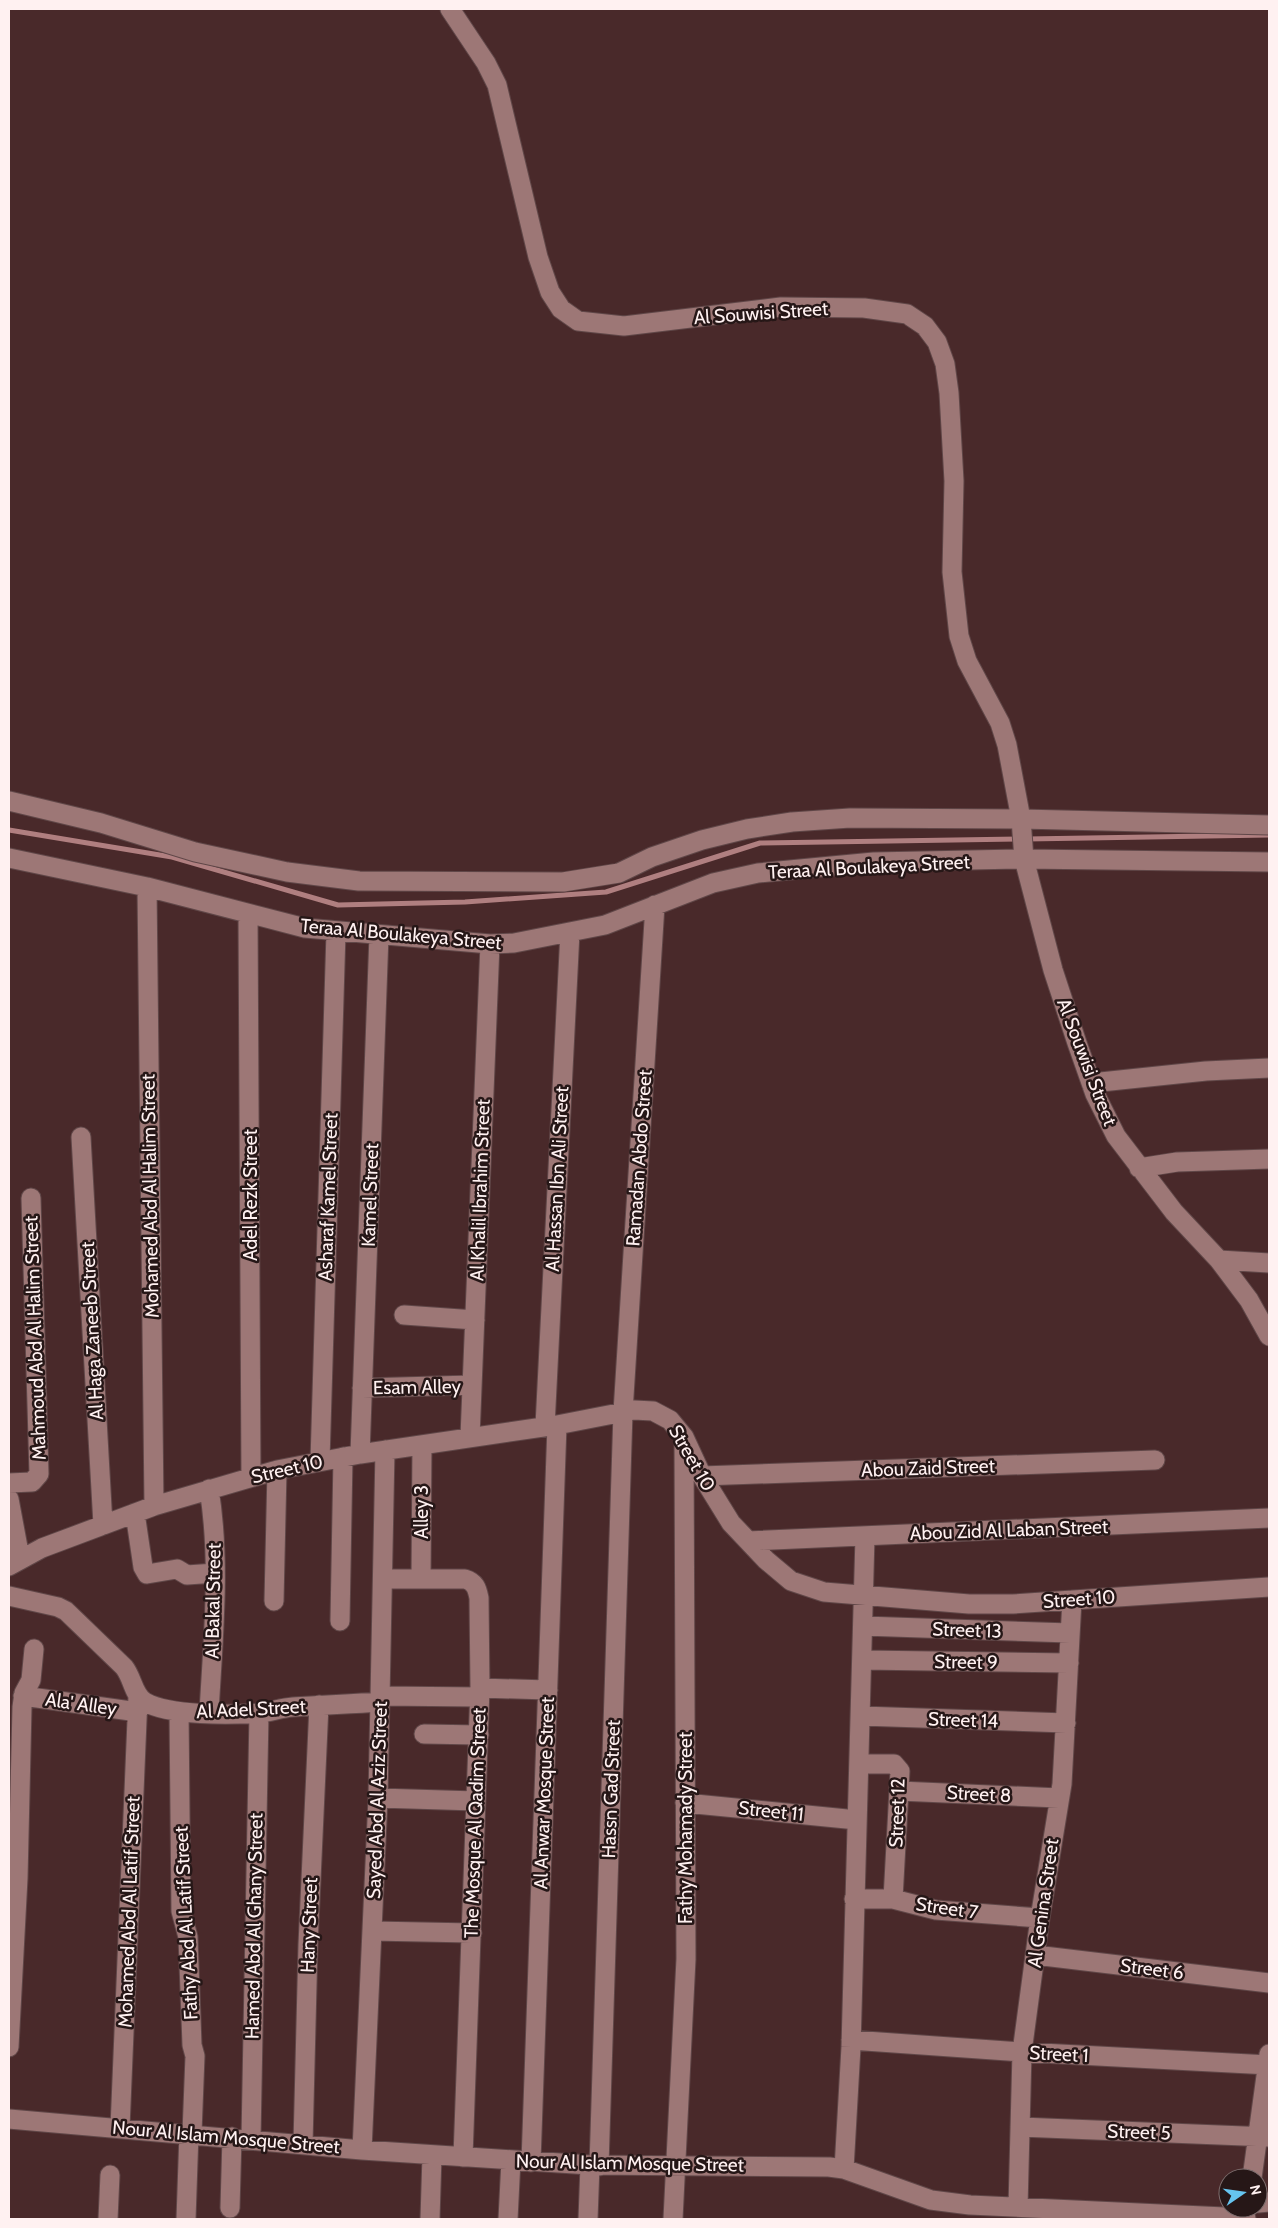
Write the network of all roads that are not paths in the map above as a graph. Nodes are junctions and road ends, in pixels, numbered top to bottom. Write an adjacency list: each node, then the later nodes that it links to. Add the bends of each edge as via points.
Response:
1 (450, 9): 3 (street, Al Souwisi Street, via 497,85 550,292 561,309 578,321 624,326 781,307 864,308 907,314 924,326 937,342 945,364 949,393 954,482 952,572 959,636 967,661 1000,723)
2 (9, 801): 3 (street, via 92,821 195,852 287,872 360,881 563,882 619,873 652,857 702,840 792,822 850,818)
3 (1021, 822): 4 (street); 5 (street, Al Souwisi Street)
4 (1269, 825)
5 (1024, 855): 7 (street, Teraa Al Boulakeya Street); 9 (street, Teraa Al Boulakeya Street, via 874,862 758,873 713,883); 16 (street, Al Souwisi Street, via 1052,970)
6 (9, 858): 8 (street, Teraa Al Boulakeya Street)
7 (1269, 862)
8 (147, 887): 10 (street, Teraa Al Boulakeya Street); 43 (street, Mohamed Abd Al Halim Street)
9 (655, 905): 12 (street, Teraa Al Boulakeya Street, via 605,925); 28 (street, Ramadan Abdo Street)
10 (248, 914): 11 (street, Teraa Al Boulakeya Street); 39 (street, Adel Rezk Street)
11 (336, 932): 13 (street, Teraa Al Boulakeya Street); 36 (street, Asharaf Kamel Street)
12 (570, 932): 14 (street, Teraa Al Boulakeya Street, via 514,943); 29 (street, Al Hassan Ibn Ali Street)
13 (379, 935): 14 (street, Teraa Al Boulakeya Street); 27 (street, Kamel Street)
14 (490, 944): 24 (street, Al Khalil Ibrahim Street)
15 (1269, 1068): 16 (street, via 1187,1072)
16 (1091, 1084): 19 (street, Al Souwisi Street, via 1116,1136)
17 (81, 1137): 46 (street, Al Haga Zaneeb Street)
18 (1269, 1159): 19 (street, via 1177,1162)
19 (1139, 1168): 21 (street, Al Souwisi Street)
20 (31, 1198): 40 (street, Mahmoud Abd Al Halim Street, via 38,1474 32,1482)
21 (1218, 1260): 22 (street); 25 (street, Al Souwisi Street, via 1249,1300)
22 (1269, 1263)
23 (404, 1316): 24 (street)
24 (475, 1320): 26 (street, Al Khalil Ibrahim Street)
25 (1269, 1336)
26 (472, 1386): 27 (street, Esam Alley); 30 (street, Al Khalil Ibrahim Street)
27 (362, 1388): 34 (street, Kamel Street)
28 (623, 1412): 29 (street, Street 10); 31 (street, Street 10, via 653,1411 670,1420); 108 (street, Hassn Gad Street)
29 (551, 1426): 30 (street, Street 10); 64 (street, Al Anwar Mosque Street)
30 (470, 1437): 32 (street, Street 10)
31 (684, 1437): 38 (street, Street 10); 82 (street, Fathy Mohamady Street)
32 (422, 1445): 33 (street, Street 10); 52 (street, Alley 3)
33 (385, 1450): 34 (street, Street 10); 51 (street, Sayed Abd Al Aziz Street)
34 (352, 1456): 36 (street, Street 10); 58 (street, Kamel Street)
35 (1155, 1460): 38 (street, Abou Zaid Street)
36 (320, 1461): 37 (street, Street 10)
37 (277, 1470): 39 (street, Street 10); 57 (street)
38 (702, 1476): 48 (street, Street 10, via 731,1523)
39 (251, 1477): 41 (street, Street 10)
40 (9, 1483)
41 (209, 1489): 43 (street, Street 10); 50 (street, Al Bakal Street)
42 (9, 1499): 49 (street)
43 (154, 1506): 44 (street, Street 10)
44 (135, 1513): 46 (street, Street 10); 50 (street, via 143,1567 147,1574 177,1569 187,1575)
45 (1269, 1518): 47 (street, Abou Zid Al Laban Street)
46 (103, 1525): 49 (street, Street 10)
47 (865, 1536): 48 (street, Abou Zid Al Laban Street); 55 (street)
48 (748, 1541): 55 (street, Street 10, via 791,1580 824,1592)
49 (14, 1562)
50 (215, 1573): 71 (street, Al Bakal Street)
51 (383, 1579): 52 (street, The Mosque Al Qadim Street); 68 (street, Sayed Abd Al Aziz Street)
52 (421, 1580): 65 (street, The Mosque Al Qadim Street, via 464,1579 472,1581 477,1589)
53 (1269, 1586): 56 (street, Street 10)
54 (9, 1596): 67 (street, via 66,1611 124,1667 130,1675)
55 (864, 1596): 56 (street, Street 10, via 969,1604); 59 (street)
56 (1072, 1600): 60 (street, Al Genina Street)
57 (274, 1601)
58 (340, 1621)
59 (863, 1626): 60 (street, Street 13); 62 (street)
60 (1070, 1633): 63 (street, Al Genina Street)
61 (34, 1648): 66 (street, via 30,1684)
62 (862, 1660): 63 (street, Street 9); 73 (street)
63 (1069, 1663): 74 (street, Al Genina Street)
64 (548, 1690): 65 (street, Al Adel Street); 107 (street, Al Anwar Mosque Street)
65 (480, 1693): 68 (street, Al Adel Street); 76 (street, The Mosque Al Qadim Street)
66 (23, 1696): 67 (street, Ala' Alley); 92 (street)
67 (136, 1698): 70 (street, Al Adel Street); 96 (street, Mohamed Abd Al Latif Street)
68 (380, 1699): 69 (street, Al Adel Street); 79 (street, Sayed Abd Al Aziz Street)
69 (318, 1705): 72 (street, Al Adel Street); 102 (street, Hany Street)
70 (179, 1712): 71 (street, Al Adel Street); 98 (street, Fathy Abd Al Latif Street, via 181,1911 188,1937 195,2056)
71 (209, 1712): 72 (street, Al Adel Street)
72 (259, 1712): 101 (street, Hamed Abd Al Ghany Street)
73 (861, 1716): 74 (street, Street 14); 77 (street)
74 (1066, 1723): 80 (street, Al Genina Street)
75 (424, 1734): 76 (street)
76 (478, 1736): 81 (street, The Mosque Al Qadim Street)
77 (859, 1764): 78 (street, Street 12, via 894,1764 900,1771); 83 (street)
78 (899, 1791): 80 (street, Street 8); 85 (street, Street 12)
79 (378, 1798): 81 (street); 87 (street, Sayed Abd Al Aziz Street)
80 (1059, 1798): 86 (street, Al Genina Street)
81 (476, 1801): 88 (street, The Mosque Al Qadim Street)
82 (685, 1802): 83 (street, Street 11); 109 (street, Fathy Mohamady Street, via 686,1959)
83 (857, 1820): 84 (street)
84 (854, 1899): 85 (street, Street 7); 91 (street)
85 (893, 1899): 86 (street, Street 7, via 936,1910)
86 (1040, 1918): 89 (street, Al Genina Street)
87 (372, 1931): 88 (street); 103 (street, Sayed Abd Al Aziz Street)
88 (472, 1934): 105 (street, The Mosque Al Qadim Street)
89 (1035, 1955): 90 (street, Street 6); 93 (street, Al Genina Street)
90 (1269, 1983)
91 (851, 2040): 93 (street, Street 1); 111 (street)
92 (9, 2047)
93 (1022, 2052): 94 (street, Street 1); 97 (street, Al Genina Street)
94 (1268, 2061): 100 (street)
95 (9, 2119): 96 (street, Nour Al Islam Mosque Street)
96 (120, 2128): 98 (street, Nour Al Islam Mosque Street)
97 (1020, 2128): 100 (street, Street 5); 114 (street, Al Genina Street)
98 (190, 2133): 99 (street, Nour Al Islam Mosque Street); 117 (street, Fathy Abd Al Latif Street)
99 (232, 2137): 101 (street, Nour Al Islam Mosque Street); 113 (street)
100 (1263, 2137): 110 (street)
101 (251, 2139): 102 (street, Nour Al Islam Mosque Street)
102 (304, 2144): 103 (street, Nour Al Islam Mosque Street)
103 (362, 2150): 104 (street, Nour Al Islam Mosque Street)
104 (432, 2155): 105 (street, Nour Al Islam Mosque Street); 118 (street)
105 (463, 2157): 106 (street, Nour Al Islam Mosque Street)
106 (511, 2160): 107 (street, Nour Al Islam Mosque Street); 119 (street)
107 (531, 2162): 108 (street, Nour Al Islam Mosque Street)
108 (594, 2166): 109 (street, Nour Al Islam Mosque Street); 120 (street, Hassn Gad Street)
109 (675, 2166): 111 (street, Nour Al Islam Mosque Street); 121 (street, Fathy Mohamady Street)
110 (1255, 2168)
111 (844, 2169): 114 (street, Nour Al Islam Mosque Street, via 931,2200)
112 (110, 2175): 116 (street)
113 (230, 2208)
114 (1018, 2208): 115 (street, Nour Al Islam Mosque Street)
115 (1218, 2214)
116 (108, 2219)
117 (186, 2219)
118 (430, 2219)
119 (508, 2219)
120 (588, 2219)
121 (672, 2219)

